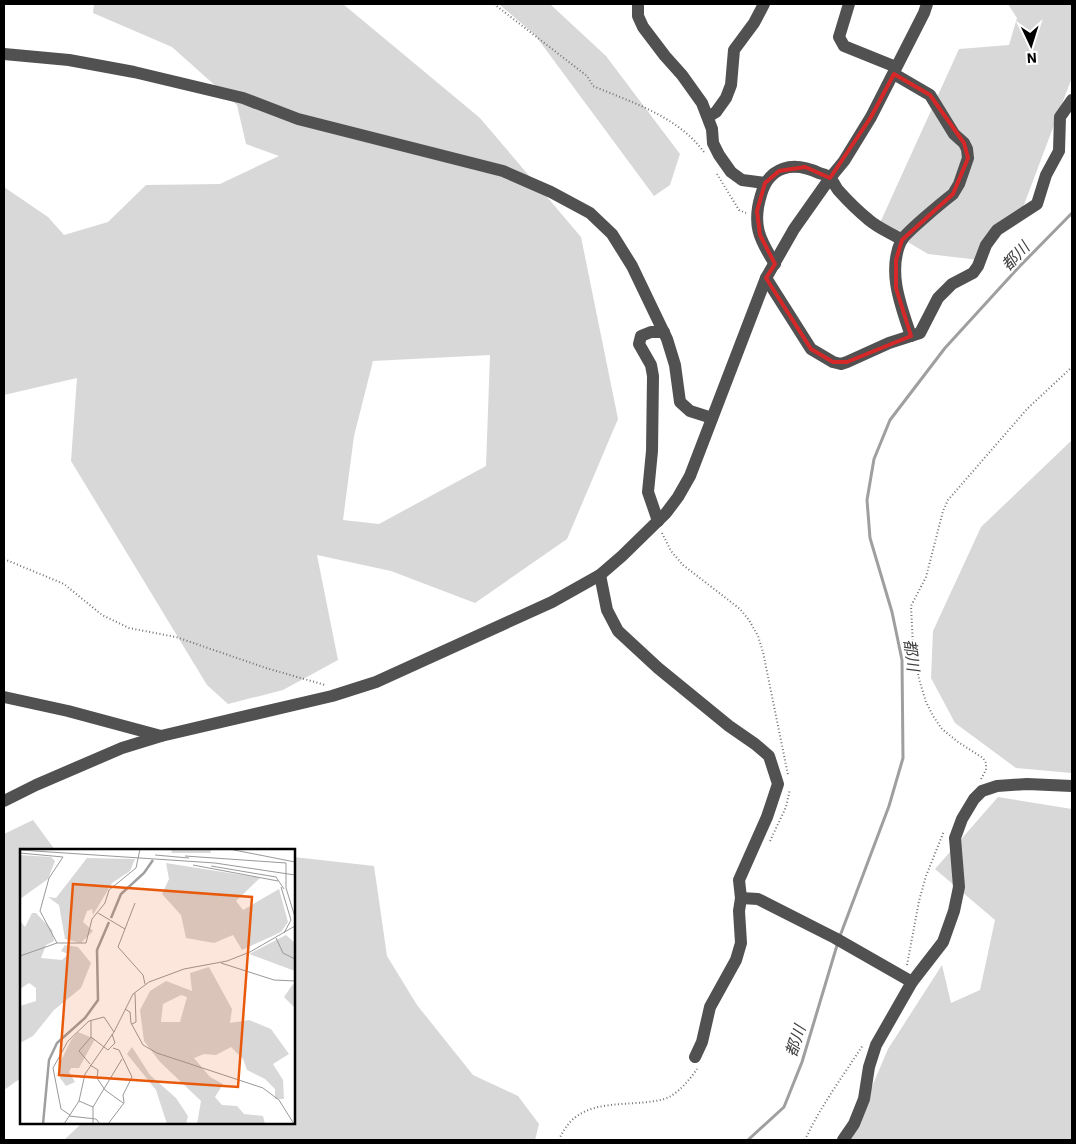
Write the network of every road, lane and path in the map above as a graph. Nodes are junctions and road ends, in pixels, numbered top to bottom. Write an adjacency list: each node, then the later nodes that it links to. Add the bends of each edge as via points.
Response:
1 (494, 4): 10 (path, via 587,76 593,86 661,115 689,134)
2 (638, 4): 9 (street, via 638,16 643,27 682,75)
3 (764, 4): 9 (street, via 734,50 726,98)
4 (849, 4): 7 (street, via 839,37 844,46)
5 (927, 4): 7 (street)
6 (4, 54): 18 (street, via 69,60 143,74 243,98 298,119 503,171 590,213 612,234 632,266)
7 (895, 71): 12 (street, via 871,117); 15 (street, via 930,95 954,134 964,143 968,158 953,194)
8 (1072, 100): 19 (street, via 1060,117 1059,152 1046,176 1037,204 997,230 973,273 952,284 938,298 920,333)
9 (708, 117): 13 (street, via 713,143 731,172 742,180)
10 (708, 159)
11 (713, 168): 14 (path, via 739,210)
12 (830, 178): 13 (street, via 805,167 792,166 770,176); 15 (street, via 869,221); 16 (street, via 794,229)
13 (765, 183): 14 (street)
14 (756, 219): 16 (street, via 766,250)
15 (902, 240): 19 (street, via 896,260 896,288)
16 (775, 264): 17 (street)
17 (766, 278): 19 (street, via 811,350 833,362 847,362); 21 (street)
18 (664, 332): 21 (street, via 675,365 680,402 690,411); 22 (street, via 641,336 639,344 651,365 653,376 648,492)
19 (911, 336)
20 (1072, 367): 28 (path, via 1027,409 948,500 926,577 911,606 913,646 926,702 942,729 983,758 986,770)
21 (712, 418): 22 (street, via 690,476)
22 (658, 521): 24 (street); 32 (path, via 671,551 683,565 740,609 758,636 790,789 786,807)
23 (4, 559): 25 (path, via 64,584 102,615 130,628 176,637)
24 (600, 575): 27 (street, via 552,602 376,682 332,696); 33 (street, via 607,610 618,631 658,668 769,756 778,784 767,817 738,880)
25 (330, 686)
26 (4, 697): 27 (street)
27 (161, 736): 30 (street, via 122,748)
28 (978, 782)
29 (1072, 786): 34 (street, via 997,786 982,791 974,799 955,838 959,888 943,942)
30 (4, 801)
31 (945, 829): 34 (path, via 918,901)
32 (767, 847)
33 (741, 898): 34 (street, via 758,899); 36 (street, via 741,943 736,960 710,1007)
34 (906, 979): 39 (street, via 868,1067 864,1099)
35 (868, 1038): 38 (path)
36 (697, 1061): 37 (path, via 680,1089 670,1097 596,1106 570,1122)
37 (559, 1140)
38 (805, 1140)
39 (843, 1140)

